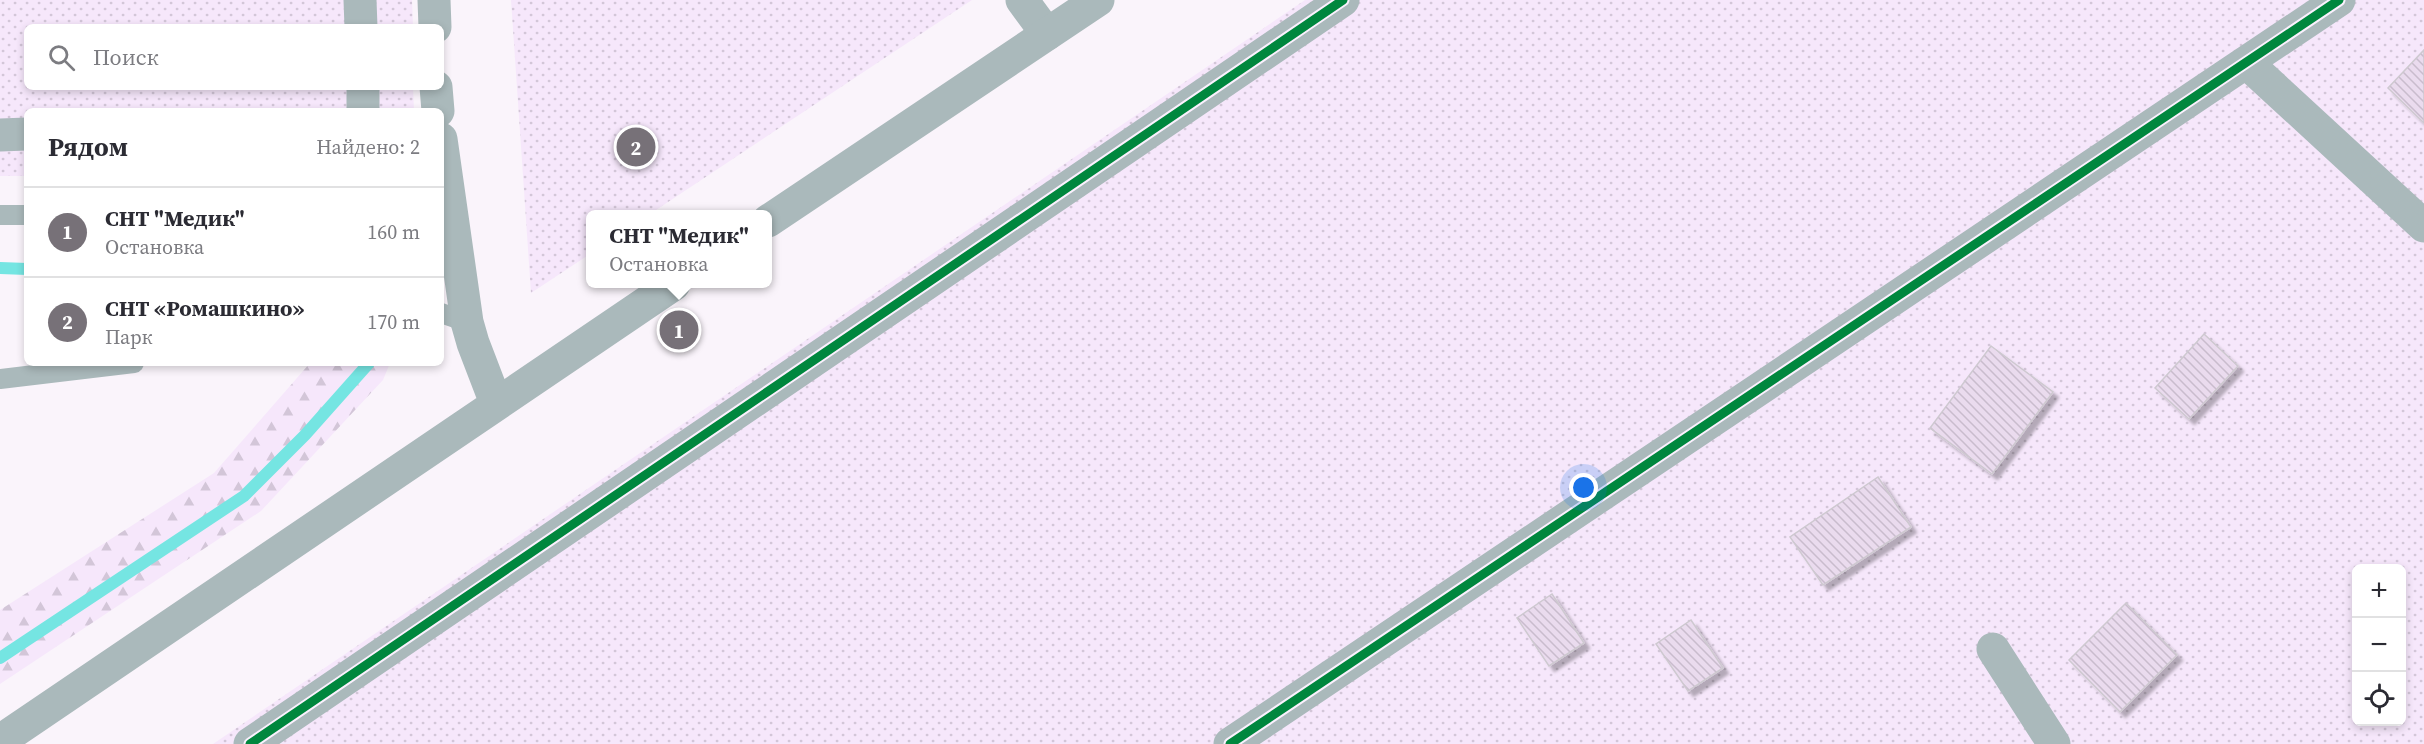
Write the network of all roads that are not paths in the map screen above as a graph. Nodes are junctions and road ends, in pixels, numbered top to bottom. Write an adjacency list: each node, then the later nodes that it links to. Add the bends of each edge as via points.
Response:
1 (360, 0): 7 (street)
2 (434, 0): 8 (street)
3 (1022, 0): 9 (street)
4 (1098, 0): 9 (street)
5 (1343, 0): 29 (street)
6 (2339, 0): 10 (street)
7 (361, 24)
8 (435, 24)
9 (1047, 34): 20 (street)
10 (2247, 63): 21 (street); 30 (street)
11 (363, 90): 13 (street)
12 (436, 90): 14 (street)
13 (363, 108)
14 (438, 108)
15 (24, 134): 16 (street)
16 (0, 135)
17 (444, 193): 23 (street)
18 (0, 215): 19 (lane)
19 (24, 215)
20 (772, 218)
21 (2424, 226)
22 (668, 288): 26 (street)
23 (450, 321): 26 (street, via 472,343)
24 (109, 366): 25 (lane)
25 (0, 379)
26 (496, 403): 28 (street)
27 (1994, 649): 31 (street)
28 (0, 741)
29 (250, 744)
30 (1230, 744)
31 (2054, 744)

